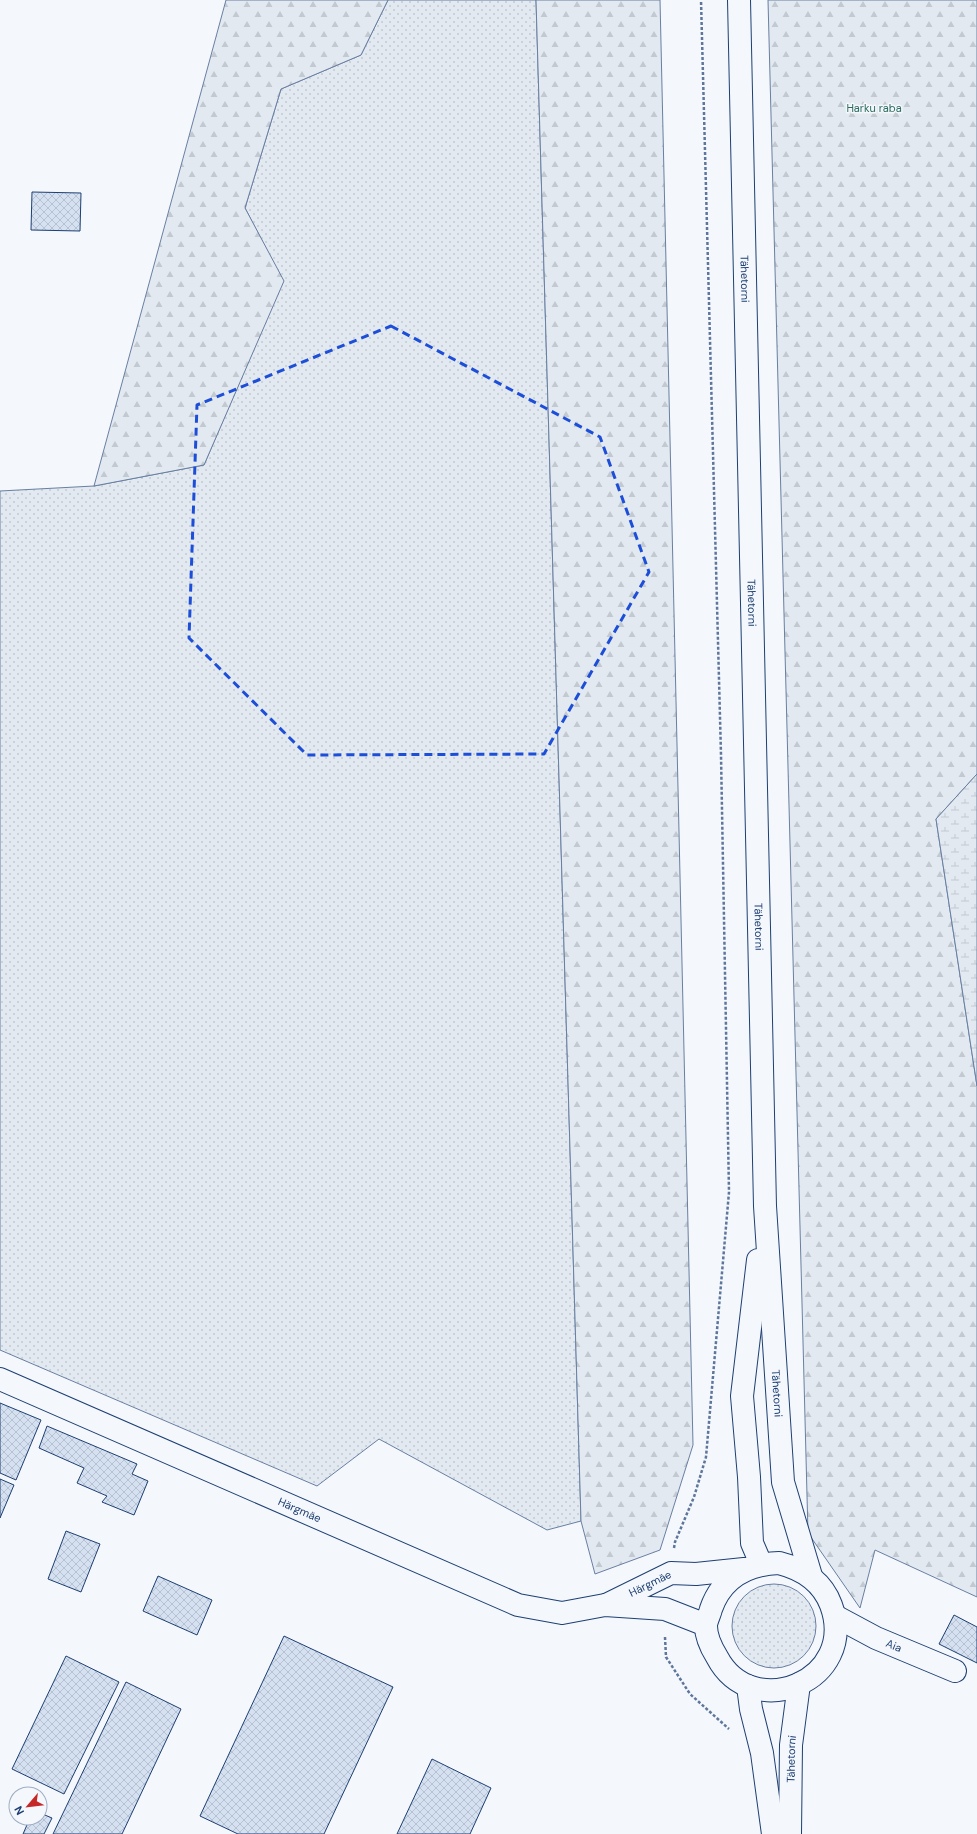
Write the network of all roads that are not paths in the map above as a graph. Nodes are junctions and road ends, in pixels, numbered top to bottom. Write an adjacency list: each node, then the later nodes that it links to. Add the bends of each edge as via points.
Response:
1 (739, 0): 2 (street, Tähetorni)
2 (765, 1206): 4 (street, Tähetorni, via 742,1396); 5 (street, Tähetorni, via 783,1482)
3 (0, 1379): 6 (street, Härgmäe, via 518,1605 562,1613)
4 (753, 1567): 5 (street, via 779,1563); 6 (street, Härgmäe, via 696,1574 671,1573); 8 (street, via 726,1583 713,1602)
5 (811, 1576): 7 (street, via 827,1594)
6 (605, 1605): 8 (street, Härgmäe, via 665,1609)
7 (835, 1616): 9 (street, Aia, via 876,1638); 10 (street, via 837,1633 834,1648 810,1678)
8 (706, 1625): 11 (street, via 712,1649 720,1664 733,1677)
9 (955, 1671)
10 (799, 1684): 11 (street, via 789,1689 765,1690); 13 (street, Tähetorni, via 791,1746)
11 (748, 1686): 12 (street, via 762,1753)
12 (773, 1834)
13 (790, 1834)

